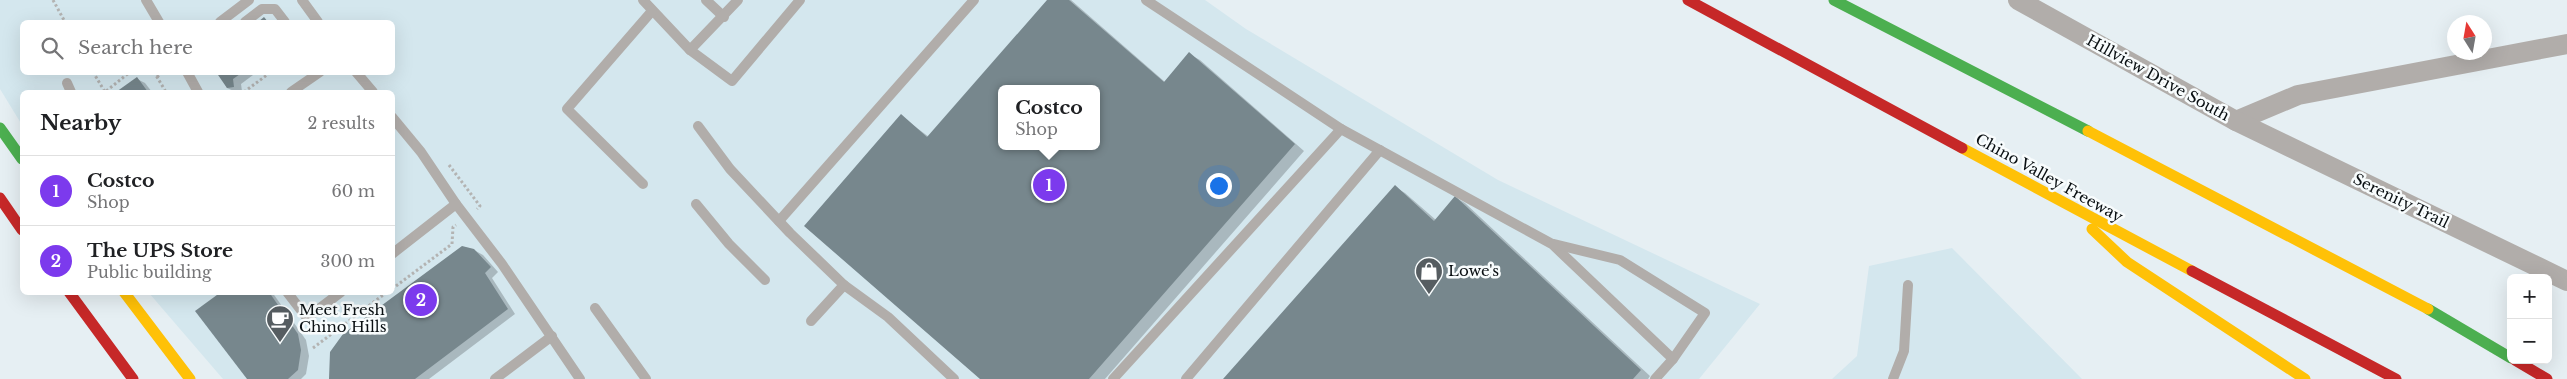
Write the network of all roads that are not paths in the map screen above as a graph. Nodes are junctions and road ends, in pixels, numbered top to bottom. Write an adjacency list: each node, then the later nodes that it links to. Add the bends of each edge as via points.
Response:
1 (146, 0): 15 (lane)
2 (249, 0): 16 (lane)
3 (302, 0): 19 (lane)
4 (643, 0): 13 (lane)
5 (706, 0): 14 (lane)
6 (738, 0): 14 (lane)
7 (800, 0): 21 (lane, via 732,81)
8 (974, 0): 40 (lane)
9 (1146, 0): 32 (lane)
10 (1688, 0): 39 (main road, Chino Valley Freeway)
11 (1834, 0): 55 (main road, via 2405,296)
12 (2018, 0): 29 (street, Hillview Drive South)
13 (652, 11): 21 (lane); 35 (lane, via 567,109)
14 (724, 17): 21 (lane)
15 (158, 20)
16 (223, 20)
17 (248, 20): 18 (lane, via 262,9 275,9)
18 (283, 20)
19 (317, 20)
20 (2567, 44): 29 (street, Hillview Drive South, via 2298,96)
21 (690, 50)
22 (189, 75): 25 (lane)
23 (316, 75): 26 (lane)
24 (359, 75): 27 (lane)
25 (197, 90)
26 (294, 90)
27 (371, 90)
28 (395, 121): 37 (lane)
29 (2236, 121): 45 (street, Serenity Trail)
30 (698, 126): 40 (lane, via 730,169)
31 (0, 128): 34 (main road)
32 (1341, 129): 33 (lane); 64 (lane)
33 (1380, 150): 42 (lane); 65 (lane)
34 (20, 156)
35 (643, 184)
36 (0, 198): 41 (main road)
37 (456, 204): 43 (lane); 54 (lane)
38 (696, 204): 44 (lane)
39 (2068, 205): 68 (main road, via 2127,262); 69 (main road, Chino Valley Freeway)
40 (780, 221): 46 (lane)
41 (20, 227)
42 (1552, 244): 56 (lane); 56 (lane, via 1620,260 1705,313)
43 (395, 252)
44 (765, 280)
45 (2567, 282)
46 (844, 285): 53 (lane); 63 (lane, via 888,317)
47 (1908, 285): 67 (lane, via 1904,351)
48 (71, 295): 58 (main road)
49 (126, 295): 59 (main road)
50 (288, 295): 51 (lane, via 307,318)
51 (337, 295)
52 (594, 308): 62 (lane)
53 (811, 321)
54 (552, 336): 60 (lane); 61 (lane)
55 (2507, 356)
56 (1673, 359): 66 (lane)
57 (2522, 364): 70 (main road)
58 (133, 379)
59 (190, 379)
60 (495, 379)
61 (580, 379)
62 (646, 379)
63 (954, 379)
64 (1113, 379)
65 (1186, 379)
66 (1655, 379)
67 (1893, 379)
68 (2305, 379)
69 (2396, 379)
70 (2547, 379)

